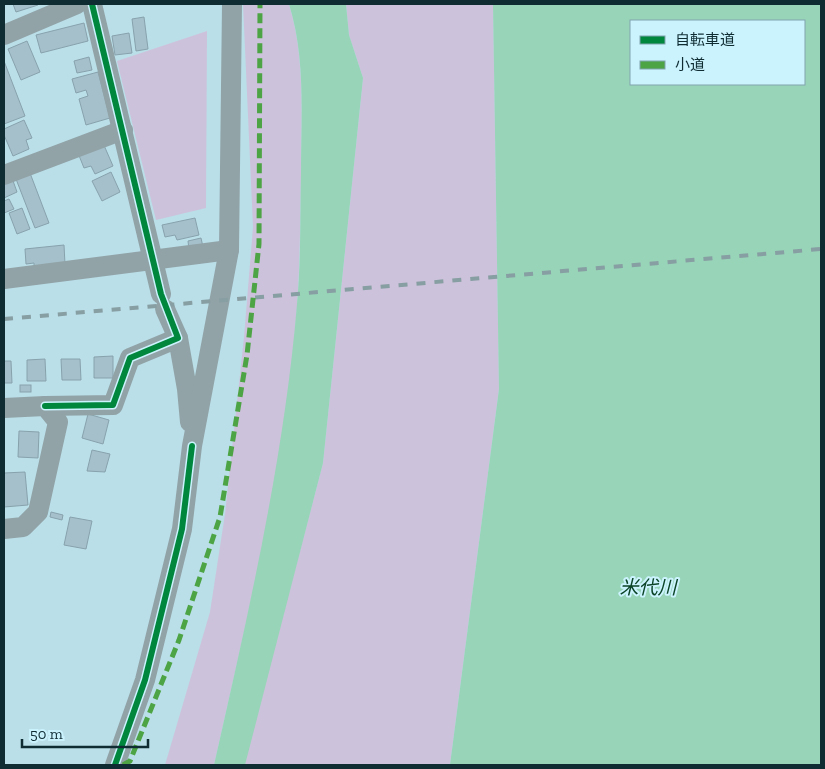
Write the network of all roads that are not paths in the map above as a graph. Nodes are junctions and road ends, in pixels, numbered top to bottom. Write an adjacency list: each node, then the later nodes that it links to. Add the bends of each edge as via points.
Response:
1 (232, 4): 6 (street)
2 (91, 5): 3 (street); 4 (street)
3 (4, 35)
4 (123, 130): 5 (street); 7 (street)
5 (4, 175)
6 (229, 250): 7 (street); 12 (street)
7 (153, 259): 8 (street); 9 (street, via 163,302)
8 (4, 279)
9 (178, 338): 10 (street, via 130,358 113,405); 12 (street)
10 (45, 406): 11 (street); 13 (street, via 58,422 38,512 24,527)
11 (4, 408)
12 (192, 446): 14 (street, via 182,529 145,680)
13 (4, 530)
14 (115, 765)

